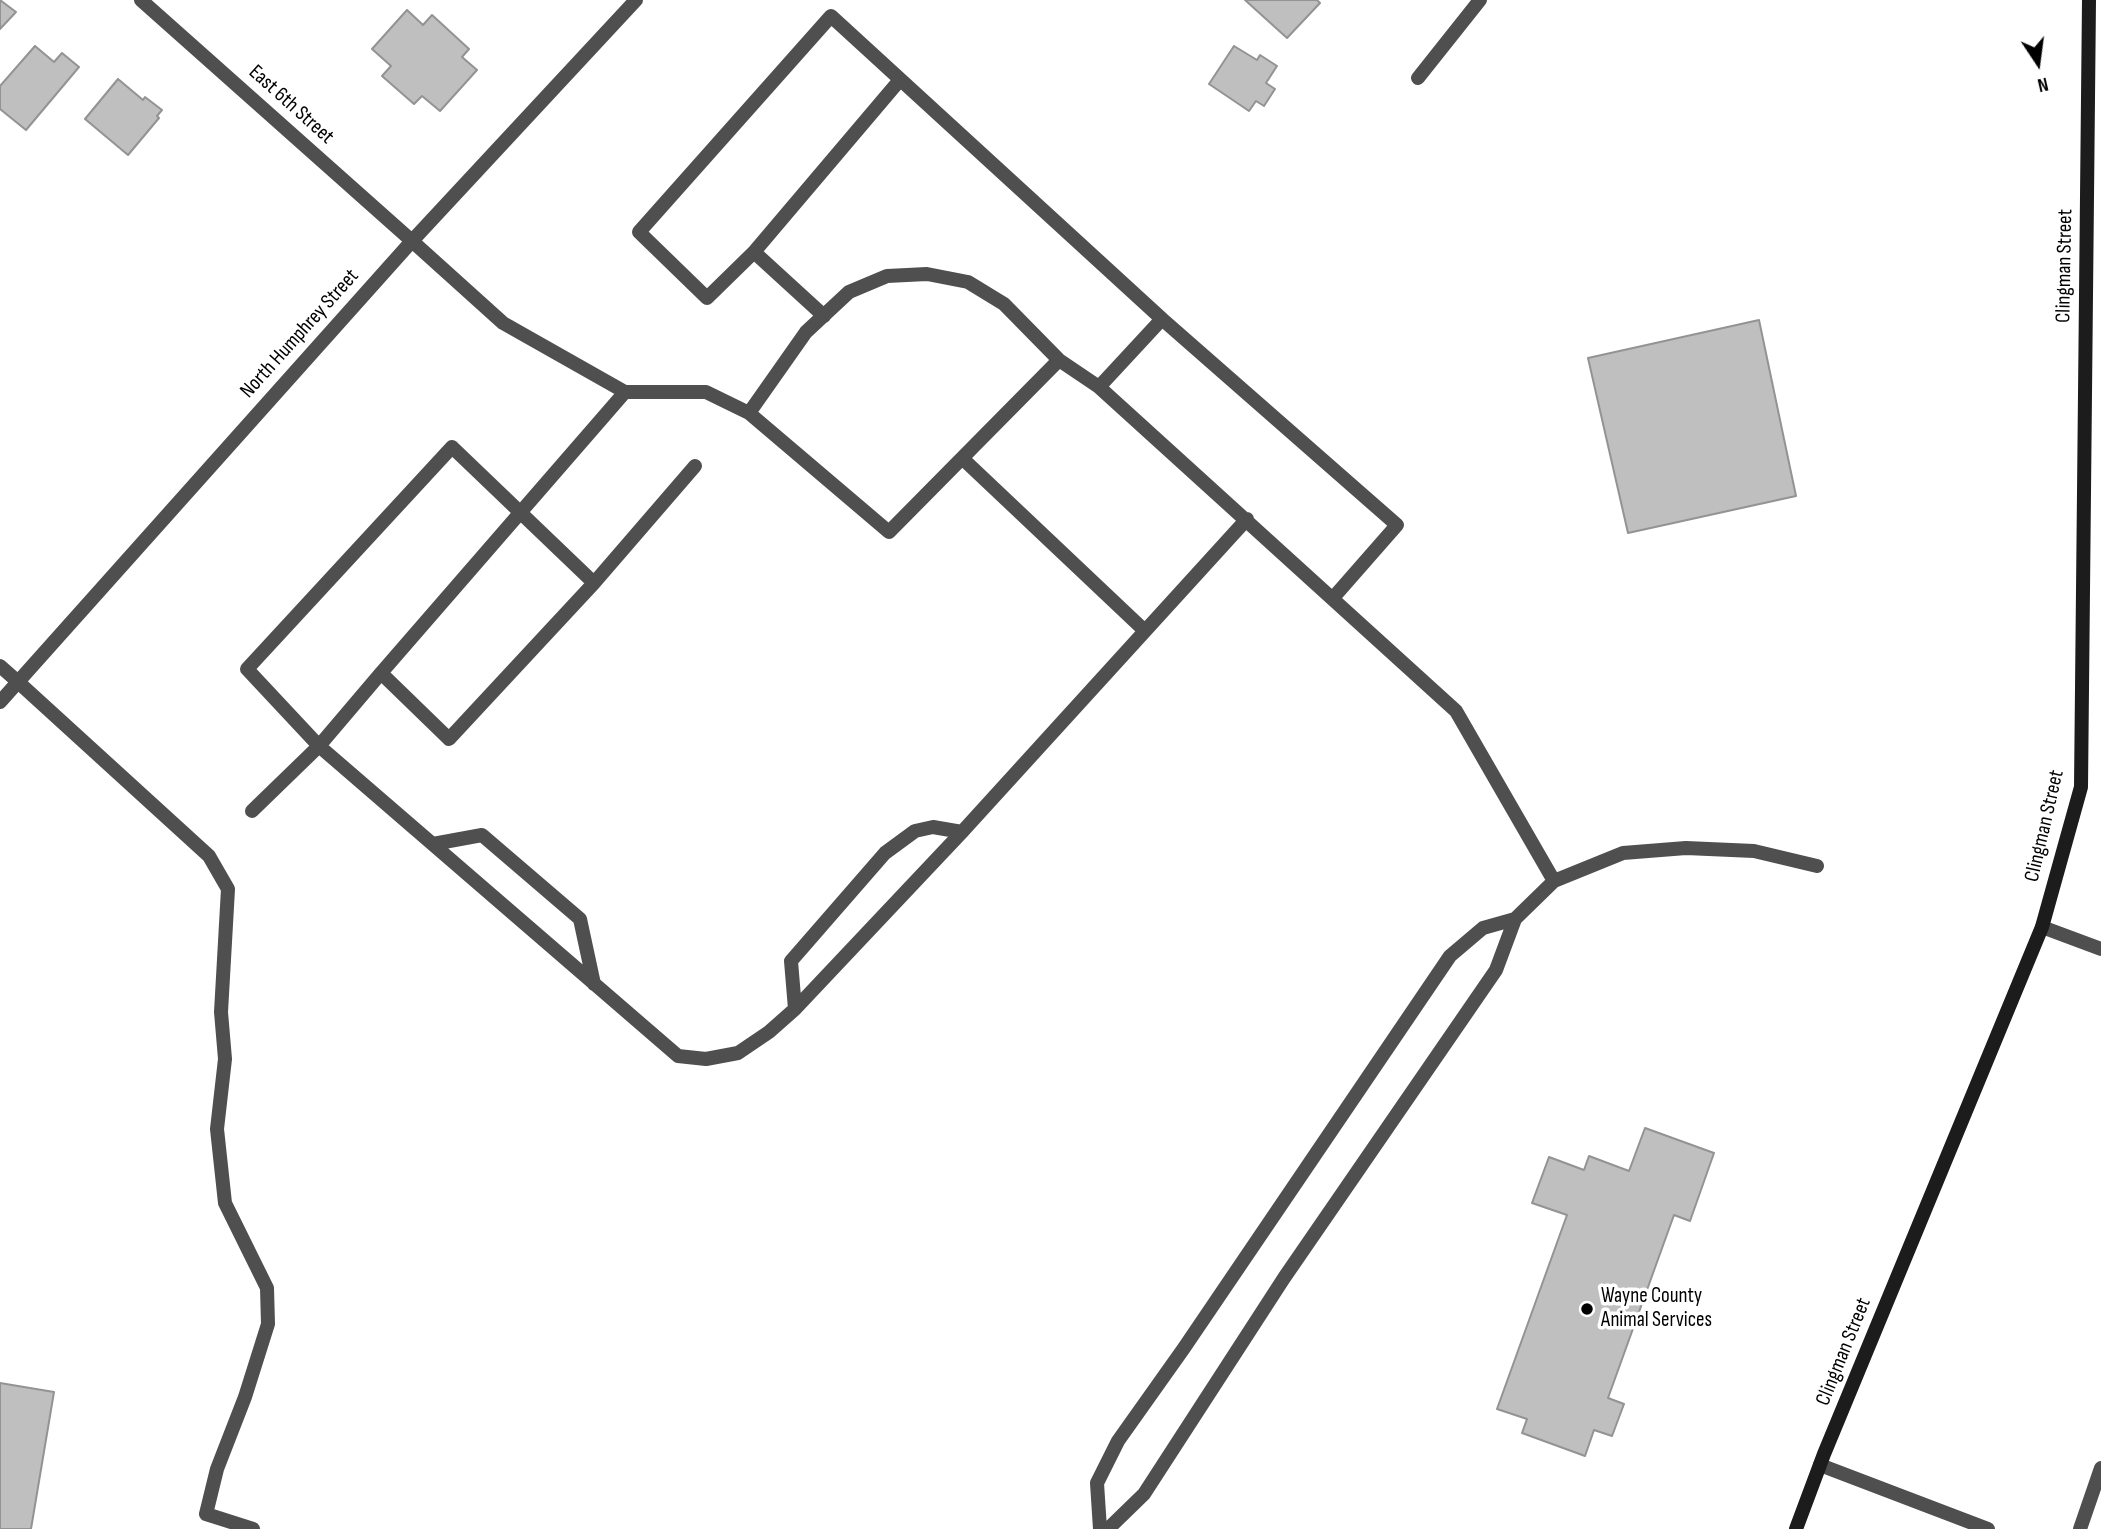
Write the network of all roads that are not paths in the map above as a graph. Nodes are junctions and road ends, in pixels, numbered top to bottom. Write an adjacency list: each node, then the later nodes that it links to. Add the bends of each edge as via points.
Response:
1 (141, 0): 7 (street, East 6th Street)
2 (636, 0): 7 (street, North Humphrey Street)
3 (1480, 0): 5 (street)
4 (2088, 0): 33 (street, Clingman Street, via 2081,787)
5 (1418, 78)
6 (899, 81): 8 (street); 8 (street, via 831,16 639,232 707,298); 10 (street)
7 (412, 241): 13 (street, East 6th Street, via 503,323); 24 (street, North Humphrey Street)
8 (754, 252): 9 (street)
9 (824, 316): 11 (street, via 849,292 887,276 927,274 968,282 1004,304); 14 (street, via 806,332)
10 (1162, 319): 12 (street); 20 (street, via 1397,525)
11 (1059, 360): 12 (street); 15 (street)
12 (1099, 387): 18 (street)
13 (625, 392): 14 (street, via 706,392); 17 (street)
14 (749, 412): 15 (street, via 889,532)
15 (962, 458): 21 (street)
16 (695, 466): 19 (street)
17 (521, 513): 19 (street); 23 (street); 26 (street, via 452,447 247,669)
18 (1247, 519): 20 (street); 21 (street)
19 (594, 583): 23 (street, via 449,739)
20 (1333, 598): 31 (street, via 1456,711)
21 (1145, 631): 28 (street)
22 (0, 666): 24 (street)
23 (381, 673): 26 (street)
24 (17, 681): 25 (street, North Humphrey Street); 40 (street, via 209,856 228,889 221,1012 225,1059 217,1129 225,1203 267,1288 268,1324 217,1469 206,1514)
25 (0, 702)
26 (319, 746): 27 (street); 29 (street)
27 (252, 811)
28 (962, 832): 36 (street); 36 (street, via 933,827 915,831 885,853 791,961)
29 (433, 844): 35 (street); 35 (street, via 482,835 580,919)
30 (1817, 866): 31 (street, via 1754,851 1686,848 1623,853)
31 (1554, 881): 32 (street)
32 (1515, 919): 41 (street, via 1483,928 1450,956 1118,1441 1097,1483); 42 (street, via 1496,970 1284,1278 1144,1494)
33 (2042, 927): 34 (street); 37 (street, Clingman Street)
34 (2101, 949)
35 (594, 984): 36 (street, via 678,1056 706,1059 738,1054)
36 (794, 1009)
37 (1820, 1465): 39 (street); 43 (street, Clingman Street)
38 (2101, 1468): 45 (street)
39 (1960, 1523): 44 (street)
40 (253, 1529)
41 (1100, 1529)
42 (1108, 1529)
43 (1796, 1529)
44 (1989, 1529)
45 (2080, 1529)

